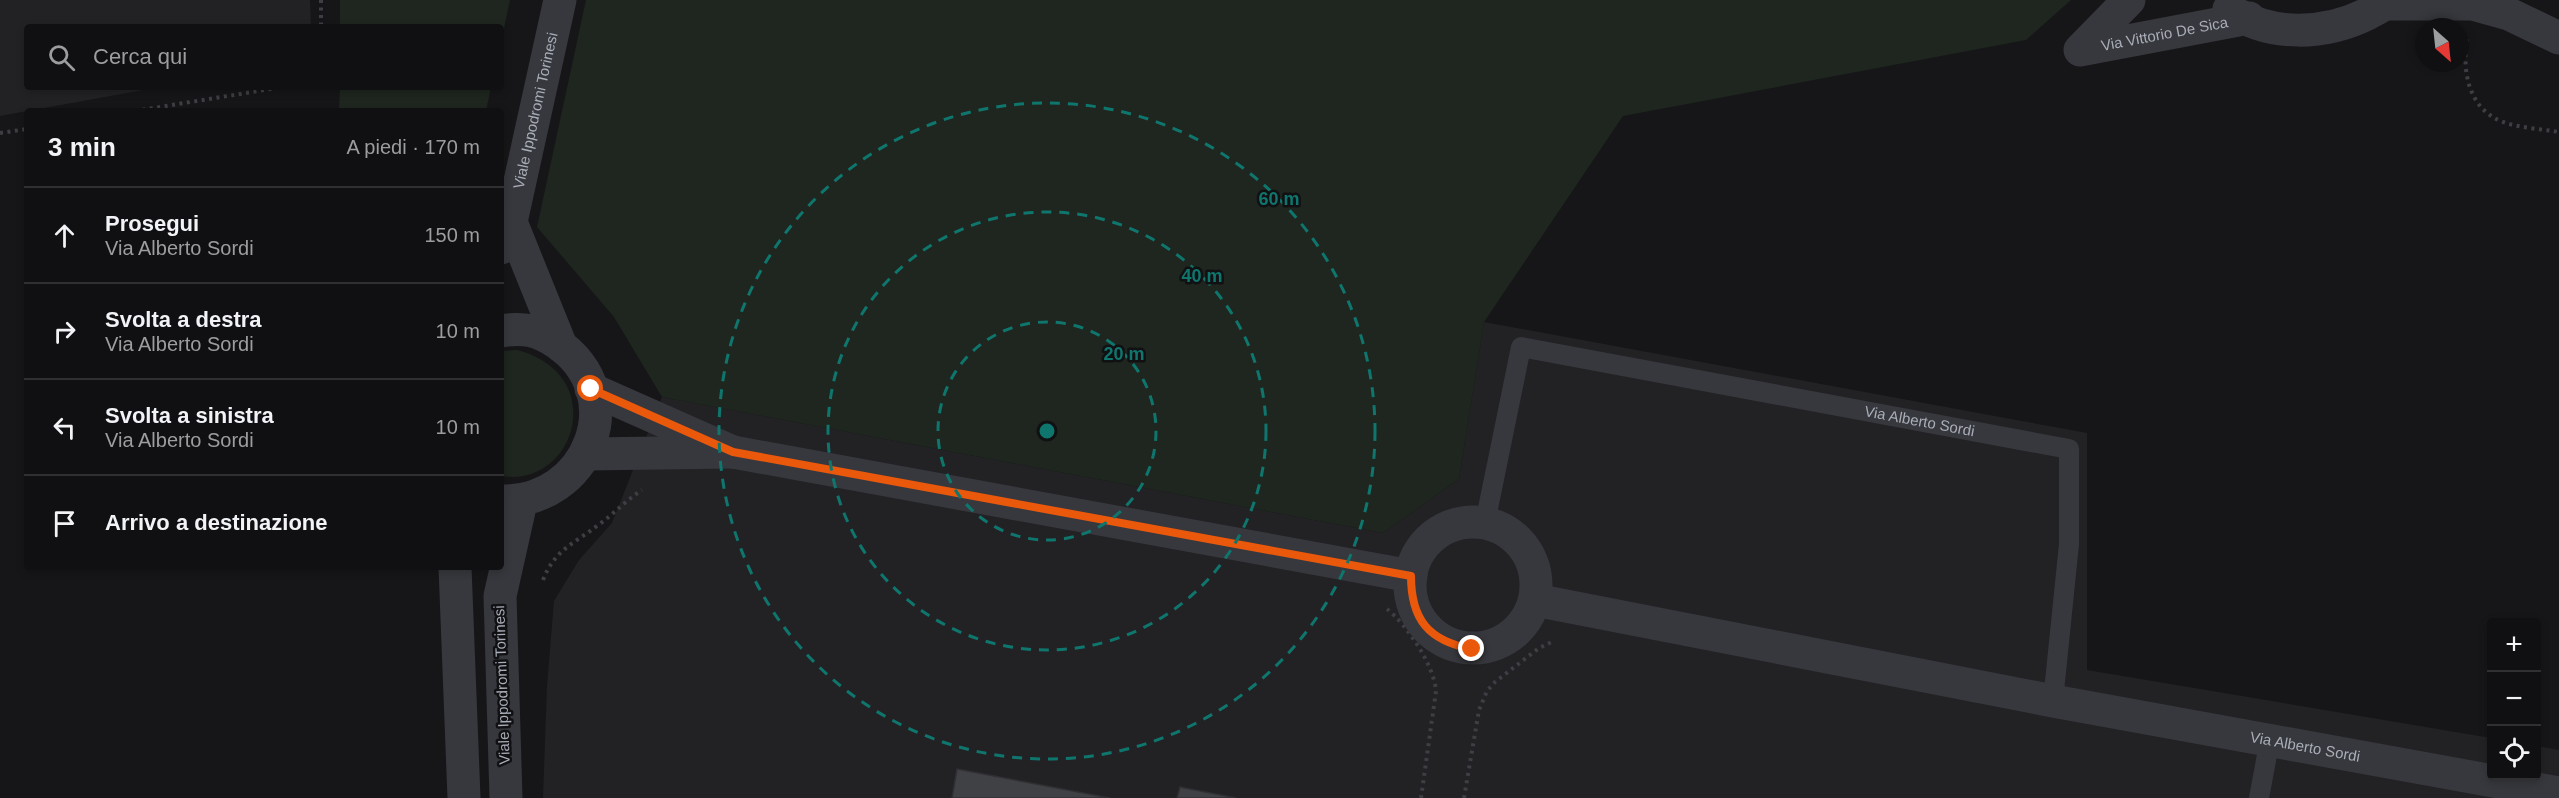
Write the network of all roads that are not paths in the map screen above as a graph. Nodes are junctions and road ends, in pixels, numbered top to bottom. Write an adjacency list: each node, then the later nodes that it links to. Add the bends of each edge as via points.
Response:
1 (560, 0): 7 (street, Viale Ippodromi Torinesi)
2 (2129, 0): 5 (street, Via Vittorio De Sica, via 2071,52)
3 (2219, 0): 5 (street)
4 (2387, 2): 5 (street, via 2349,23 2309,31 2269,27); 6 (street, via 2473,4 2509,14)
5 (2249, 18)
6 (2559, 38)
7 (506, 235): 9 (street, Viale Ippodromi Torinesi)
8 (504, 331): 9 (street, via 520,328 547,336)
9 (561, 346): 10 (street, via 586,373)
10 (591, 389): 11 (street); 12 (street, via 595,427)
11 (733, 452): 12 (street); 18 (street)
12 (587, 454): 13 (street, via 570,476 547,493)
13 (511, 501): 15 (street, Viale Ippodromi Torinesi)
14 (1485, 523): 18 (street, via 1465,523 1437,534 1417,557); 19 (street, via 1504,530 1521,543 1532,560); 20 (lane, Via Alberto Sordi, via 1521,347 2069,449 2069,544)
15 (504, 561)
16 (455, 570): 23 (street)
17 (503, 570): 24 (street, Viale Ippodromi Torinesi, via 500,596)
18 (1411, 576): 19 (street, via 1411,598 1419,618 1432,634 1451,645 1472,649 1494,646 1512,636 1527,619)
19 (1536, 600): 20 (street, Via Alberto Sordi)
20 (2053, 701): 21 (street, Via Alberto Sordi)
21 (2270, 739): 22 (street, Via Alberto Sordi); 25 (lane)
22 (2559, 793)
23 (464, 798)
24 (506, 798)
25 (2259, 798)

